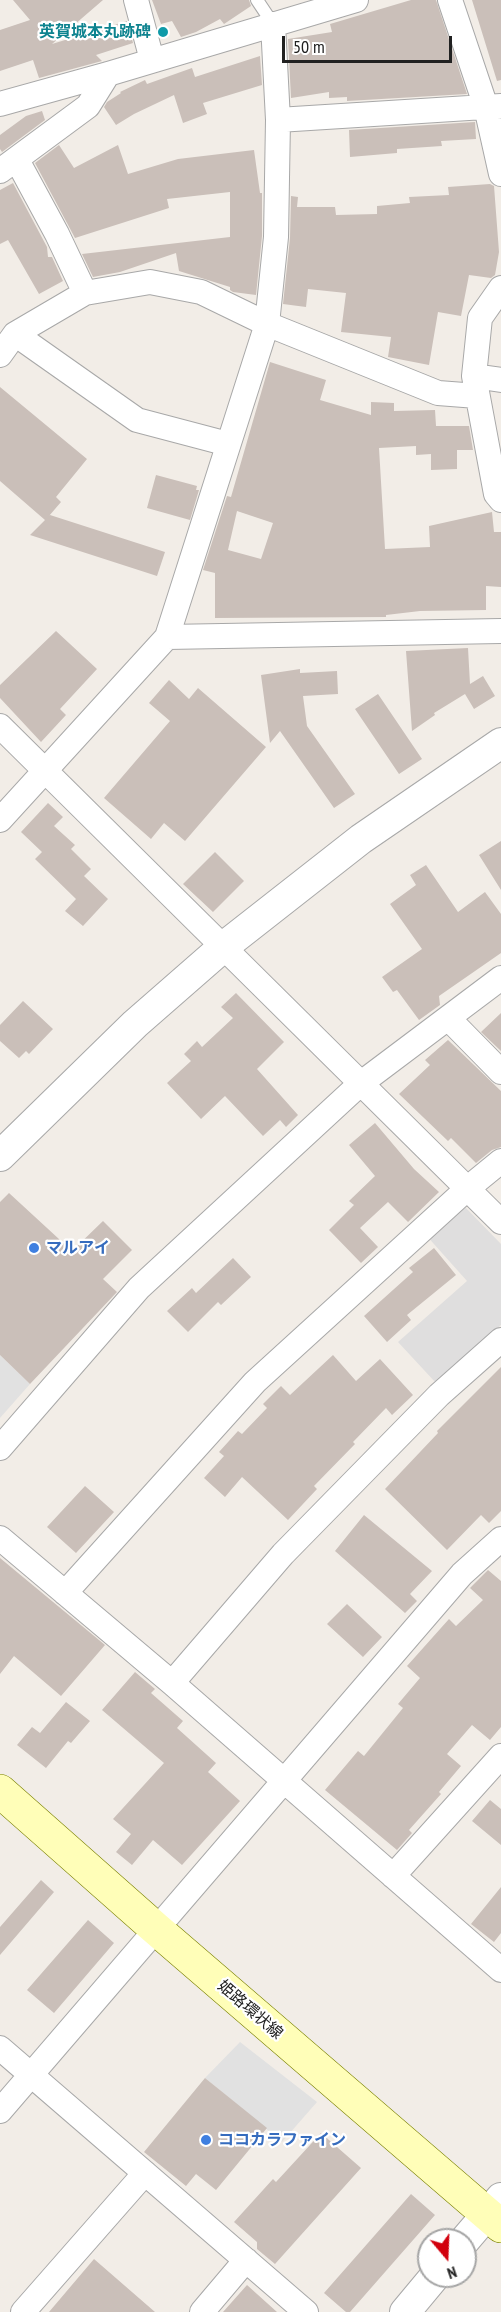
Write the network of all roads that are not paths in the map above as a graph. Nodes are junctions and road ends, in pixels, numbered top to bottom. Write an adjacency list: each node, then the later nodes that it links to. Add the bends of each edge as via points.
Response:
1 (136, 0): 6 (street)
2 (257, 0): 5 (lane)
3 (356, 0): 5 (street)
4 (450, 0): 9 (street)
5 (273, 24): 6 (street); 10 (street)
6 (152, 60): 7 (street)
7 (108, 74): 8 (street); 11 (street, via 88,106)
8 (0, 104)
9 (494, 106): 10 (street); 12 (street)
10 (278, 120): 15 (street, via 276,237)
11 (6, 165): 14 (street, via 57,234)
12 (501, 174)
13 (501, 288): 19 (street, via 480,318)
14 (85, 293): 15 (street, via 150,282 201,292); 16 (street)
15 (267, 324): 19 (street, via 438,393); 20 (street)
16 (15, 334): 17 (street); 20 (street, via 137,420)
17 (0, 355)
18 (501, 380): 19 (street)
19 (475, 386): 21 (street, via 496,494)
20 (228, 444): 23 (street)
21 (501, 500)
22 (501, 631): 23 (street)
23 (167, 636): 26 (street)
24 (0, 726): 26 (street)
25 (501, 744): 28 (street, via 361,839)
26 (45, 770): 27 (street); 28 (street)
27 (0, 820)
28 (222, 948): 32 (street); 33 (street, via 135,1024)
29 (501, 978): 30 (street)
30 (448, 1018): 31 (street); 32 (street)
31 (501, 1072)
32 (360, 1084): 35 (street); 38 (street, via 139,1288)
33 (0, 1156)
34 (501, 1161): 35 (street)
35 (468, 1188): 36 (street); 41 (street, via 255,1382)
36 (501, 1222)
37 (501, 1340): 42 (street, via 439,1395 284,1554)
38 (0, 1448)
39 (0, 1538): 41 (street)
40 (501, 1539): 44 (street, via 462,1574)
41 (65, 1593): 42 (street)
42 (172, 1683): 44 (street)
43 (501, 1756): 46 (street)
44 (284, 1781): 46 (street); 47 (street)
45 (0, 1791): 47 (main road, 姫路環状線)
46 (393, 1876): 48 (street)
47 (155, 1928): 50 (street); 53 (main road, 姫路環状線)
48 (501, 1969)
49 (0, 2048): 50 (street)
50 (31, 2075): 51 (street); 52 (street)
51 (0, 2111)
52 (145, 2173): 55 (street); 57 (street)
53 (496, 2213): 54 (street)
54 (477, 2230)
55 (246, 2260): 58 (street); 59 (street)
56 (425, 2288): 60 (street)
57 (23, 2312)
58 (201, 2312)
59 (306, 2312)
60 (405, 2312)

